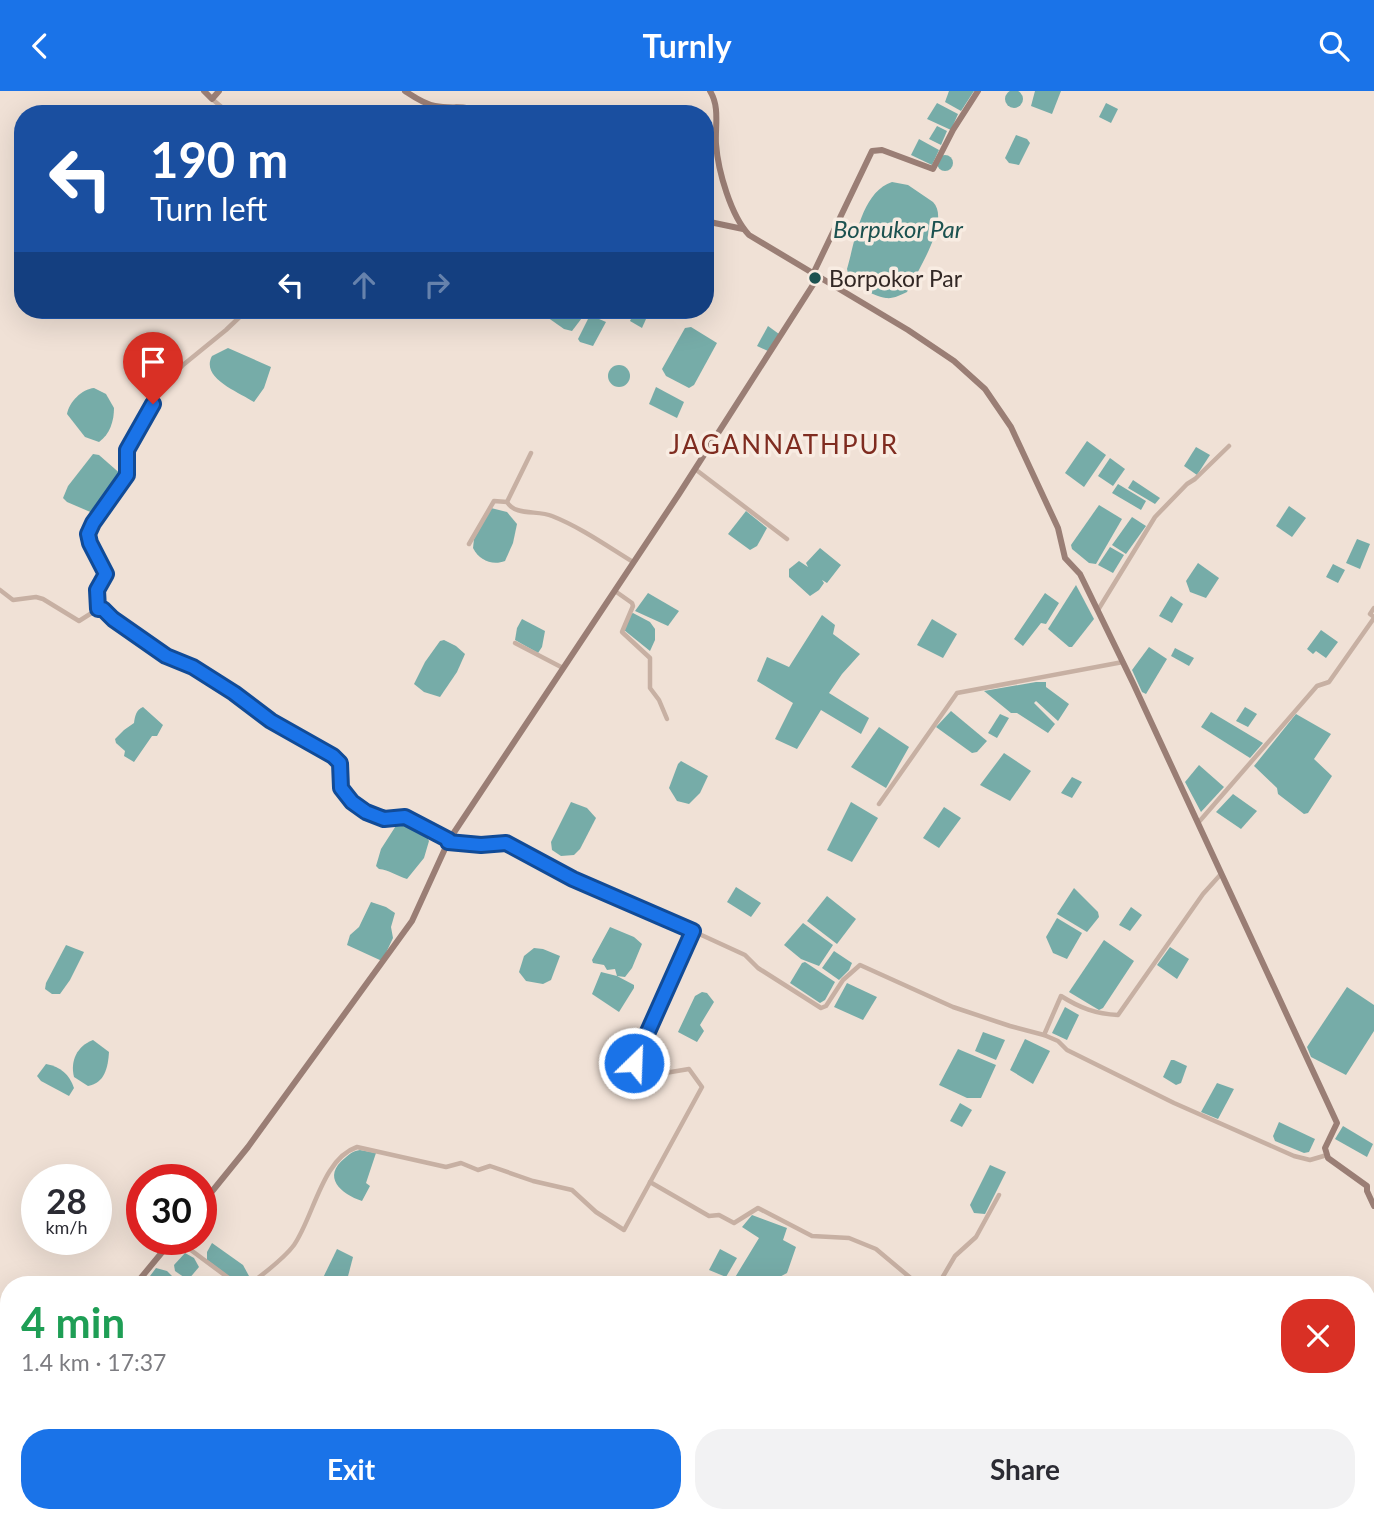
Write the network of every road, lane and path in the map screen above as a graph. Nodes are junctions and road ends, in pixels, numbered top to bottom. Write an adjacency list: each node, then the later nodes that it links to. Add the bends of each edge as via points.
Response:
1 (204, 91): 6 (street)
2 (219, 91): 6 (street)
3 (405, 91): 8 (street)
4 (710, 91): 10 (street, via 715,101 717,152)
5 (978, 91): 11 (street, via 933,169 882,150 872,151)
6 (212, 99): 7 (street)
7 (219, 105)
8 (431, 105)
9 (714, 223): 10 (street)
10 (743, 229): 11 (street)
11 (815, 276): 15 (street); 24 (street, via 954,361 985,390 1011,427 1058,528 1065,558 1080,574)
12 (237, 319): 23 (street, via 165,384 127,450 127,475 88,534 106,574 97,590)
13 (1230, 446): 24 (street, via 1155,517)
14 (531, 453): 16 (street)
15 (695, 469): 17 (street); 19 (street)
16 (507, 502): 18 (street, via 494,501); 19 (street, via 512,509 551,515)
17 (788, 539)
18 (469, 544)
19 (633, 562): 21 (street)
20 (0, 590): 23 (street, via 13,600 43,599 76,621)
21 (614, 591): 28 (street); 29 (street, via 632,603 622,632 650,658 650,688)
22 (1374, 608): 25 (street, via 1370,614)
23 (98, 609): 32 (street, via 166,656 193,667 271,721 333,756 340,763 341,788 366,812 384,819 405,817)
24 (1098, 610): 27 (street)
25 (1374, 618): 31 (street, via 1329,682 1317,686)
26 (515, 643): 28 (street)
27 (1123, 662): 30 (street, via 957,693); 31 (street)
28 (563, 668): 32 (street)
29 (667, 719)
30 (879, 804)
31 (1198, 824): 33 (street)
32 (449, 841): 34 (street, via 506,843 573,879); 38 (street, via 398,943)
33 (1221, 874): 35 (street, via 1118,1015 1098,1014 1061,996); 36 (street, via 1336,1123 1325,1148)
34 (693, 931): 35 (street, via 745,955 821,1007 860,965 953,1007); 37 (street, via 634,1063 659,1074 689,1069 702,1087)
35 (1044, 1035): 36 (street, via 1174,1103 1294,1156 1310,1160)
36 (1327, 1155): 40 (street, via 1367,1185)
37 (650, 1182): 47 (street, via 624,1230 572,1191 490,1166 478,1170 461,1163 446,1167 357,1147 335,1160 292,1248); 48 (street, via 709,1216 719,1215 734,1223 758,1208 812,1236 849,1238 876,1249)
38 (217, 1185)
39 (1374, 1185): 40 (street)
40 (1367, 1191): 42 (street)
41 (999, 1195): 49 (street, via 976,1237 955,1256)
42 (1374, 1206)
43 (161, 1255): 45 (street)
44 (196, 1255): 46 (street)
45 (143, 1276)
46 (224, 1276)
47 (259, 1276)
48 (908, 1276)
49 (943, 1276)

